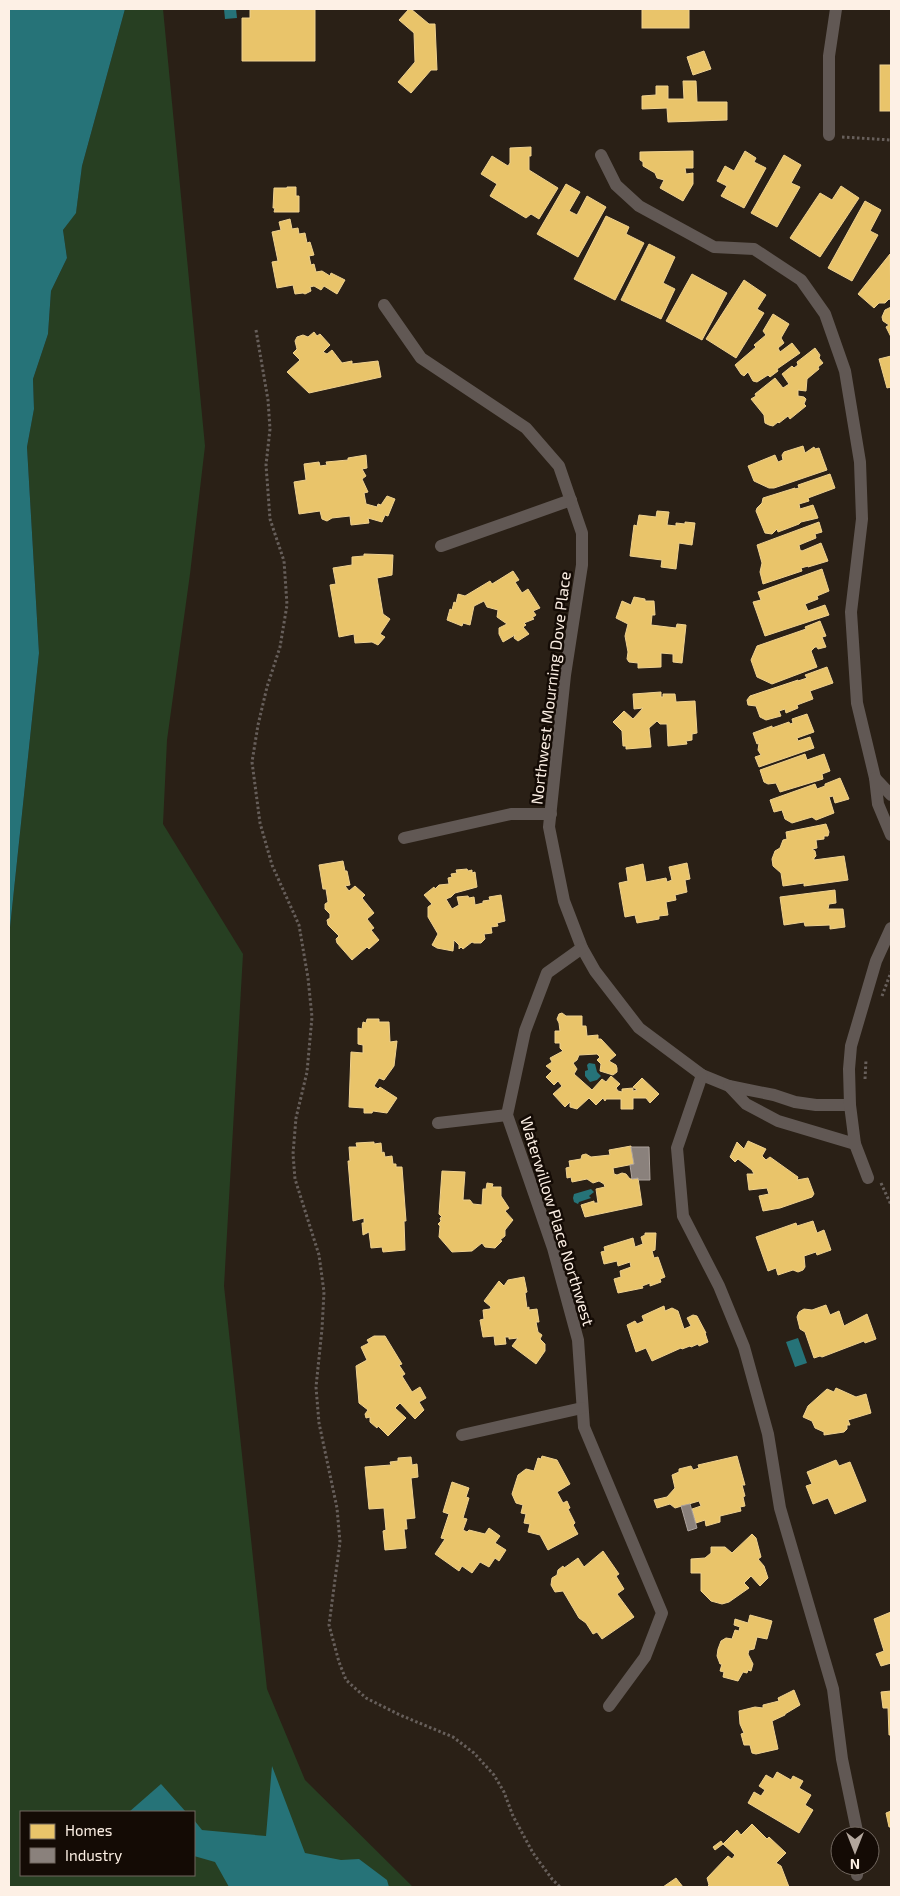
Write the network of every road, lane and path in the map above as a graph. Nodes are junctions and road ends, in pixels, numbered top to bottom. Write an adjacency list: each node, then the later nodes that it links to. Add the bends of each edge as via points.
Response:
1 (836, 9): 2 (street, via 829,56)
2 (829, 136): 3 (path)
3 (891, 140)
4 (601, 156): 9 (street, via 616,185 638,206 714,247 754,249 801,280 825,314 845,371 860,462 862,520 851,612 857,703)
5 (384, 305): 7 (street, Northwest Mourning Dove Place, via 422,358 526,428 559,466)
6 (256, 330): 32 (path, via 268,400 270,429 266,465 270,520 284,561 287,605 252,762 260,823 272,865 299,925 312,1017 307,1072 296,1118 293,1154 295,1179 319,1255 324,1292 316,1387 319,1423 337,1508 340,1542 329,1625 346,1680 366,1698 454,1737 474,1752 494,1775 534,1853)
7 (570, 500): 8 (street); 11 (street, Northwest Mourning Dove Place, via 582,533 582,565 564,675)
8 (441, 546)
9 (875, 778): 10 (street); 12 (street, via 878,804)
10 (891, 795)
11 (551, 814): 13 (street, via 511,814); 15 (street, Northwest Mourning Dove Place, via 550,827 564,901)
12 (891, 835)
13 (404, 838)
14 (891, 928): 22 (street, via 876,961 851,1046)
15 (582, 948): 19 (street, Northwest Mourning Dove Place, via 595,971 639,1028); 23 (street, Waterwillow Place Northwest, via 548,973 525,1031)
16 (891, 972): 17 (path)
17 (882, 997)
18 (866, 1055): 20 (path)
19 (702, 1075): 21 (street, Northwest Mourning Dove Place); 31 (street, via 676,1148 683,1216 719,1286 744,1347 768,1434 780,1508 833,1689 842,1759)
20 (865, 1084)
21 (729, 1086): 22 (street, Northwest Mourning Dove Place, via 795,1102); 25 (street, Northwest Mourning Dove Place, via 746,1104 778,1121)
22 (850, 1105): 25 (street)
23 (508, 1116): 24 (street); 28 (street, Waterwillow Place Northwest, via 553,1248 578,1340)
24 (438, 1123)
25 (855, 1144): 26 (street)
26 (874, 1179): 27 (path)
27 (891, 1205)
28 (582, 1408): 29 (street); 30 (street, Waterwillow Place Northwest, via 584,1427 662,1613 645,1656)
29 (462, 1434)
30 (608, 1706)
31 (856, 1826)
32 (560, 1887)

